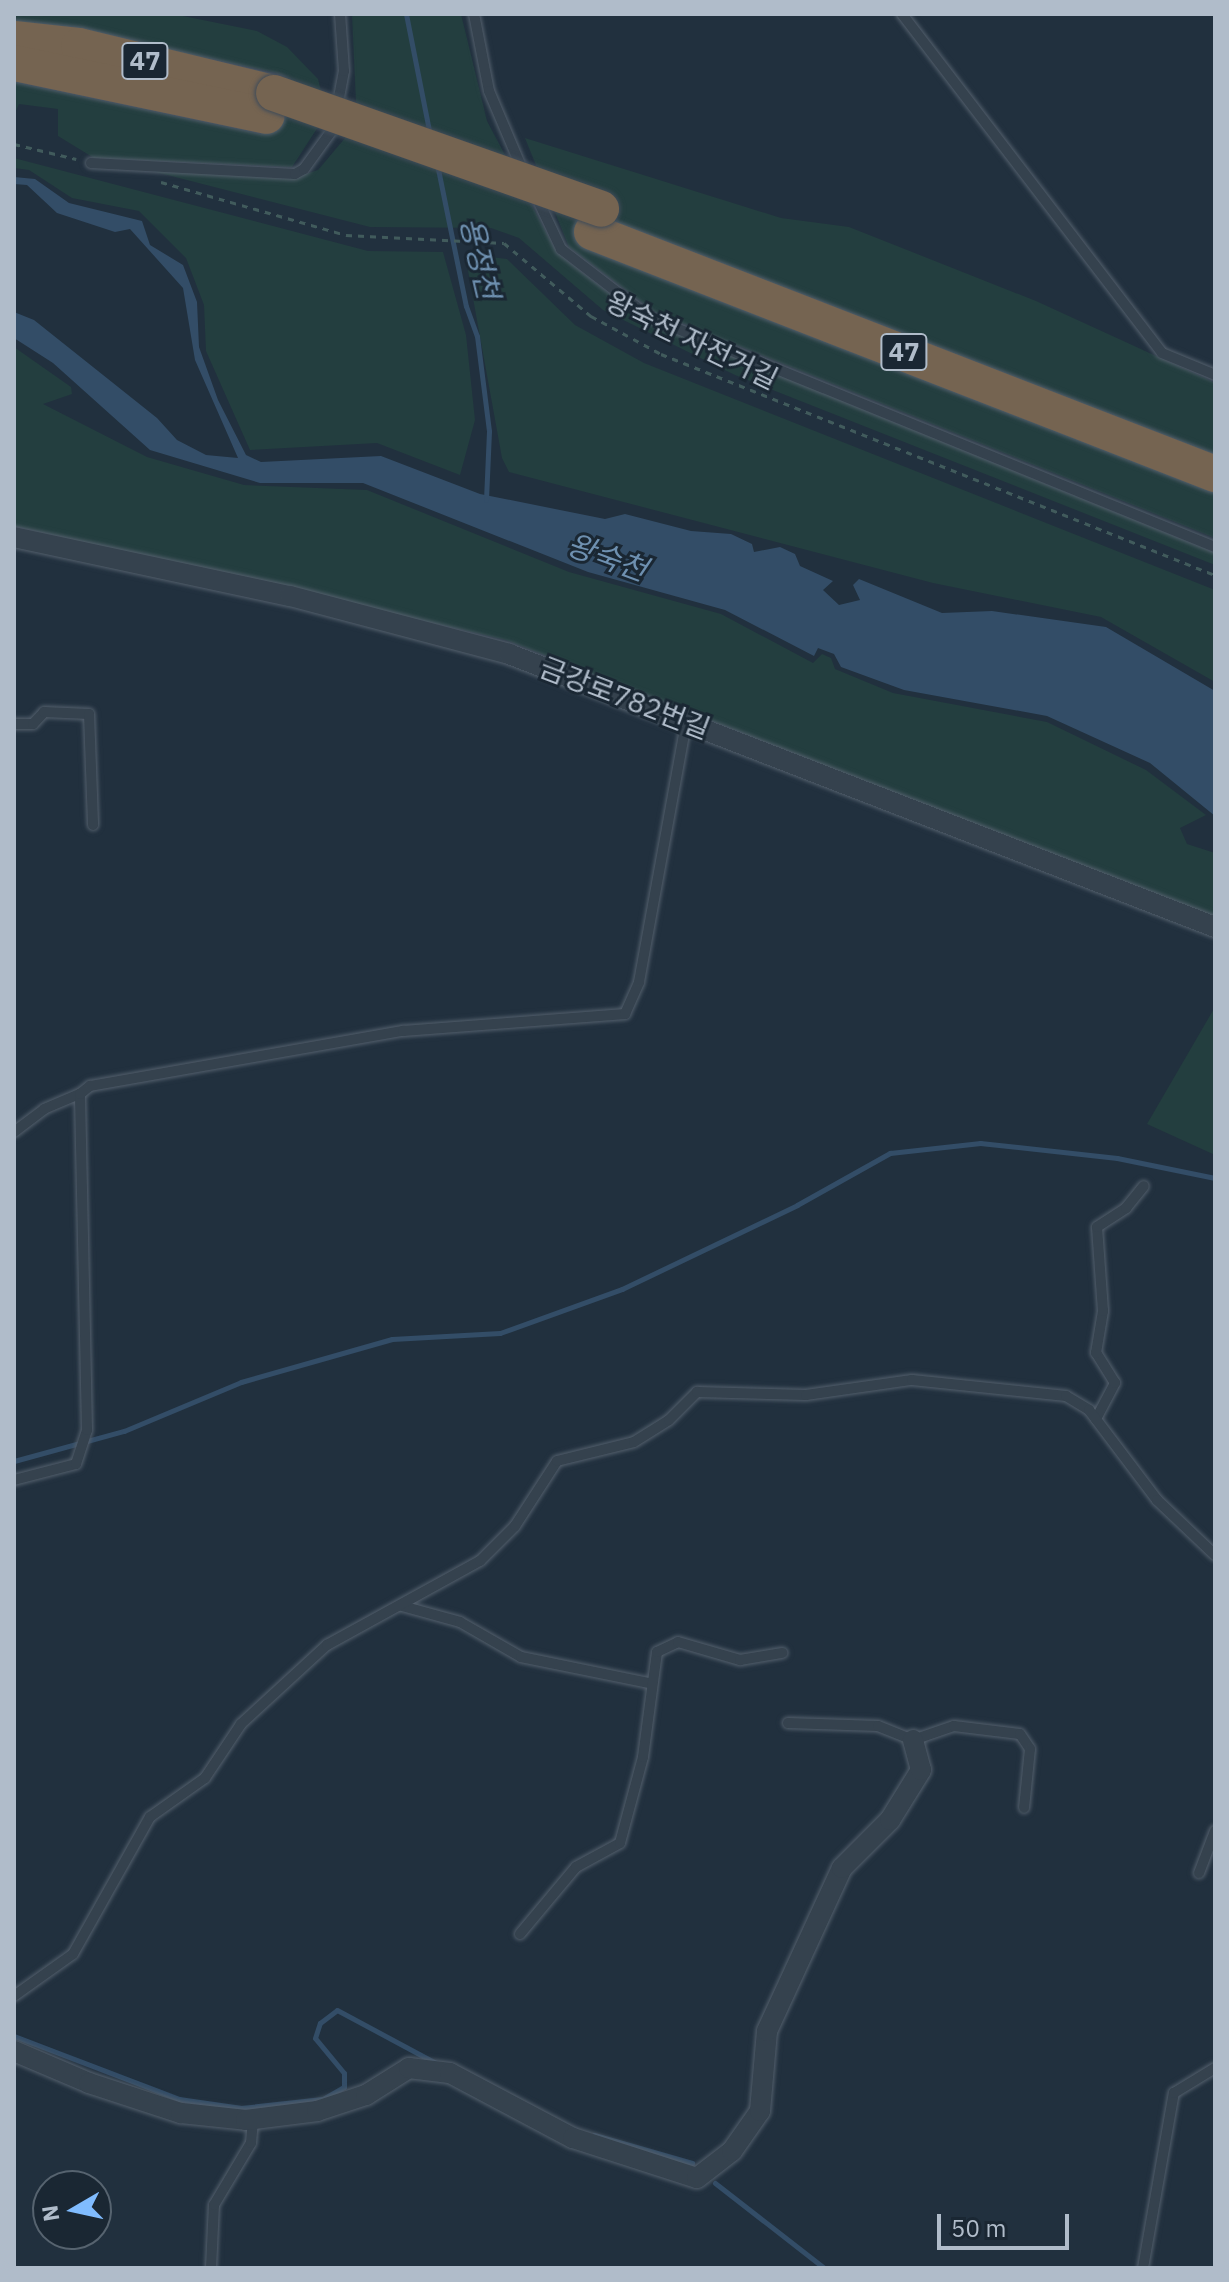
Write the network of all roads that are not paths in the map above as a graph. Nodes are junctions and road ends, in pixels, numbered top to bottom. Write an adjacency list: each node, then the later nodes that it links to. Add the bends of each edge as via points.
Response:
1 (340, 14): 7 (lane, via 344,71 336,117 327,143 304,169 295,174)
2 (474, 14): 13 (lane, via 499,123 561,249 651,318)
3 (902, 14): 9 (lane, via 1162,353)
4 (14, 39): 6 (highway, 47, via 79,46)
5 (14, 63): 6 (highway, 47)
6 (270, 104): 8 (highway, 47)
7 (91, 163)
8 (596, 220): 10 (highway, 47); 11 (highway, 47)
9 (1215, 375)
10 (1215, 449)
11 (1215, 474)
12 (14, 537): 14 (street, 금강로782번길, via 290,596 495,650)
13 (1215, 547)
14 (687, 721): 17 (street, 금강로782번길); 18 (lane, via 639,982 625,1014 403,1031 90,1086)
15 (14, 724): 16 (lane, via 33,724 44,712 89,714)
16 (93, 825)
17 (1215, 927)
18 (80, 1094): 19 (lane, via 44,1109); 22 (lane, via 87,1430 76,1464)
19 (14, 1132)
20 (1144, 1186): 21 (lane, via 1126,1208 1097,1227 1103,1311 1096,1353 1115,1383)
21 (1096, 1419): 23 (lane, via 1157,1500); 24 (lane, via 1066,1396 961,1383 912,1380 806,1395 697,1392 669,1420 634,1442 557,1461 515,1526 480,1561)
22 (14, 1480)
23 (1215, 1555)
24 (402, 1606): 26 (lane, via 460,1622 521,1657); 33 (lane, via 327,1645 241,1724 205,1778 150,1817 73,1954)
25 (782, 1653): 26 (lane, via 740,1660 678,1642 657,1652)
26 (649, 1683): 32 (lane, via 643,1757 620,1843 576,1867)
27 (788, 1723): 28 (lane, via 878,1726)
28 (913, 1740): 29 (lane, via 954,1726 1020,1734 1030,1749); 36 (street, via 921,1770 890,1820 842,1868 767,2031 760,2111 732,2151 697,2178 573,2138 450,2073 409,2068 366,2095 317,2111)
29 (1024, 1808)
30 (1215, 1831): 31 (lane)
31 (1199, 1873)
32 (520, 1934)
33 (14, 1996)
34 (14, 2051): 36 (street, via 181,2113)
35 (1215, 2068): 38 (lane, via 1174,2093)
36 (253, 2119): 37 (lane, via 251,2143 214,2205)
37 (211, 2268)
38 (1143, 2268)

